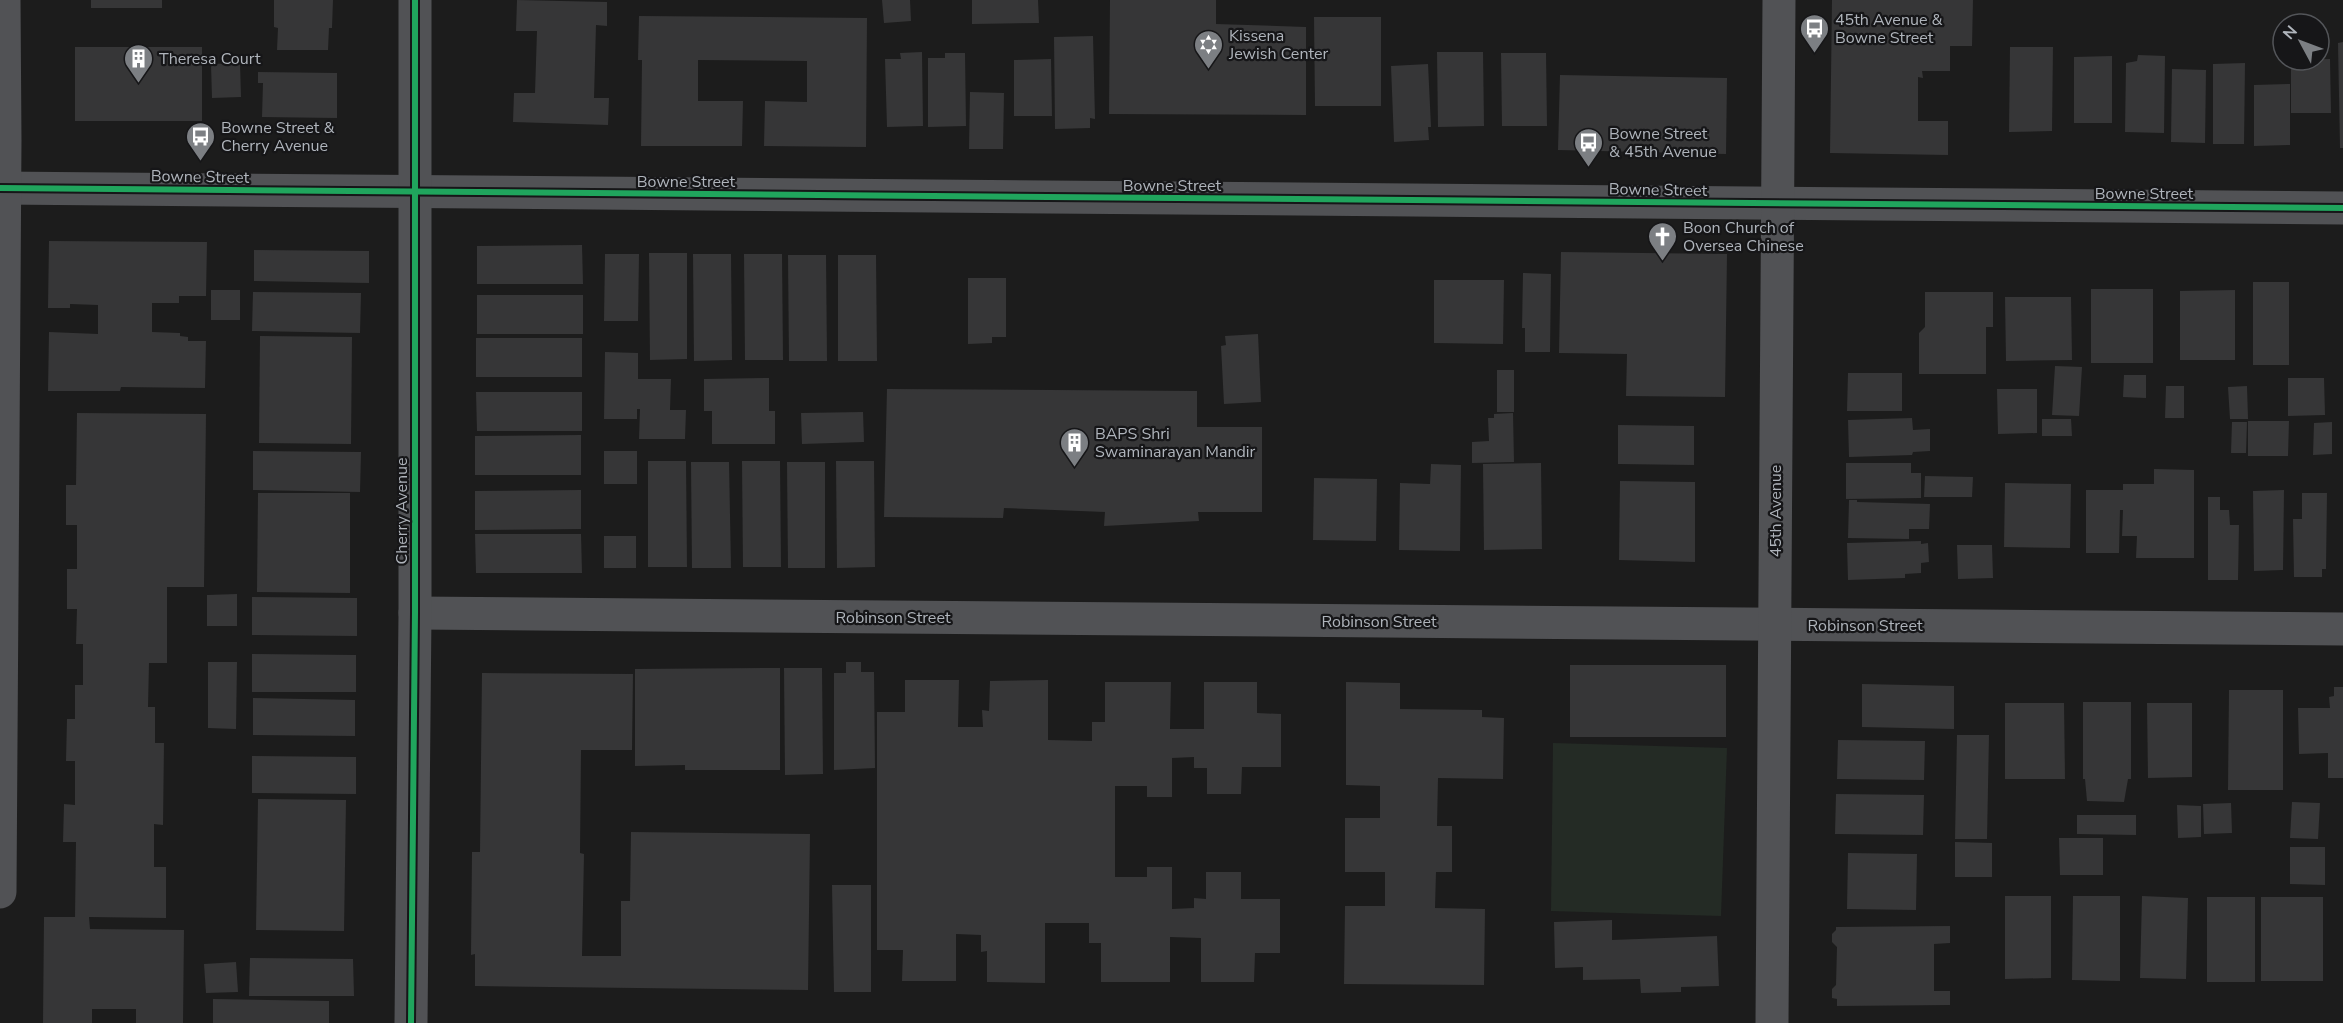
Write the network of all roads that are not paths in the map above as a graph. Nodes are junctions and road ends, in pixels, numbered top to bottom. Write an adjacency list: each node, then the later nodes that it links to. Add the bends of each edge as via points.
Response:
1 (4, 0): 4 (street)
2 (415, 0): 5 (street, Cherry Avenue)
3 (1779, 0): 6 (street, 45th Avenue)
4 (2, 188): 5 (street, Bowne Street); 11 (street)
5 (415, 192): 6 (street, Bowne Street); 8 (street, Cherry Avenue)
6 (1777, 204): 7 (street, Bowne Street); 9 (street, 45th Avenue)
7 (2343, 208)
8 (415, 613): 9 (street, Robinson Street); 12 (street, Cherry Avenue)
9 (1774, 624): 10 (street, Robinson Street); 13 (street, 45th Avenue)
10 (2343, 629)
11 (0, 892)
12 (411, 1023)
13 (1772, 1023)

